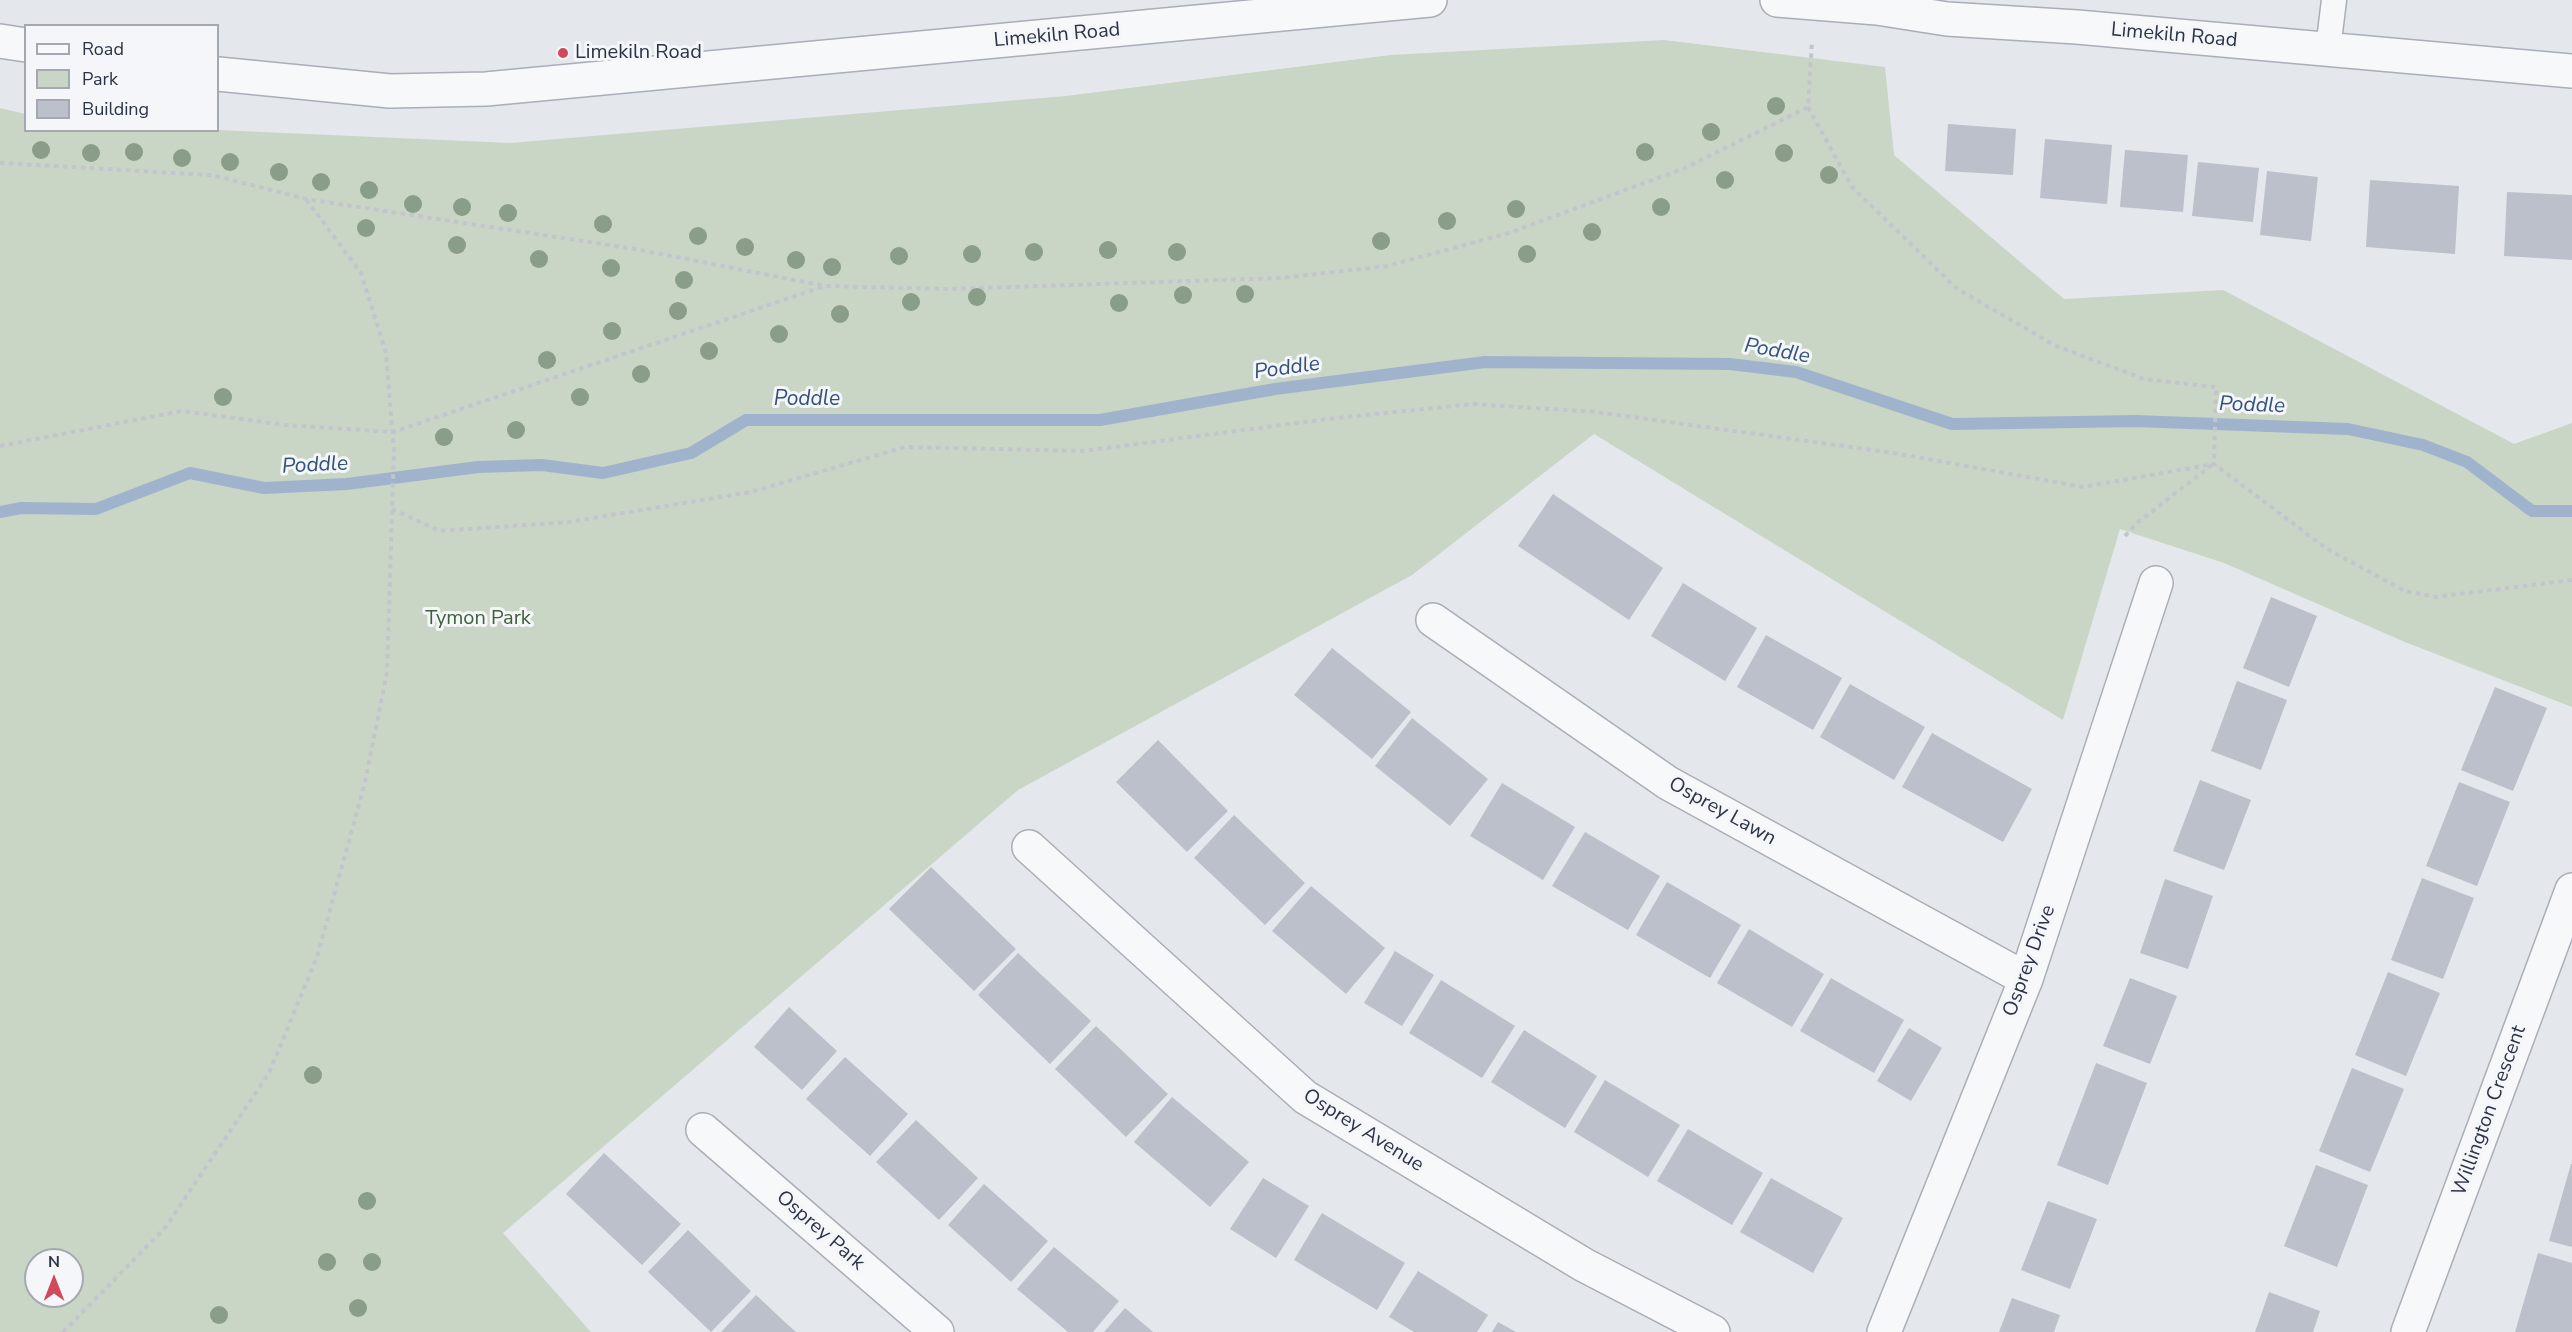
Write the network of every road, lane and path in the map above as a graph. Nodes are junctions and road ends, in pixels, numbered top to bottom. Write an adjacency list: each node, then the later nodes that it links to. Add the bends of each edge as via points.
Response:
1 (1430, 0): 10 (street, Limekiln Road, via 486,89 390,91)
2 (1777, 0): 4 (street, Limekiln Road)
3 (2334, 0): 8 (lane)
4 (1948, 9): 8 (street, Limekiln Road, via 2078,27)
5 (0, 40): 7 (street)
6 (1812, 41): 11 (path)
7 (24, 45)
8 (2328, 49): 9 (street, Limekiln Road)
9 (2572, 71)
10 (219, 74)
11 (1808, 107): 14 (path, via 1674,172 1509,233 1387,266 1281,278 948,289); 17 (path, via 1852,187 1956,288 2054,345 2144,379 2216,387)
12 (0, 163): 13 (path, via 212,175)
13 (306, 199): 14 (path, via 635,249); 15 (path, via 361,273 386,353)
14 (825, 286): 15 (path)
15 (393, 432): 16 (path, via 286,425 182,411); 18 (path)
16 (0, 446)
17 (2214, 464): 18 (path, via 2083,487 1894,453 1607,413 1474,404 1336,417 1083,451 905,447 751,492 569,522 440,531); 19 (path); 20 (path, via 2327,549 2405,591 2435,597)
18 (392, 509): 27 (path, via 387,673 364,786 317,957 269,1073 165,1228)
19 (2126, 536)
20 (2572, 580)
21 (2156, 583): 25 (street, Osprey Drive)
22 (1433, 620): 25 (street, Osprey Lawn, via 1668,783)
23 (1029, 847): 29 (street, Osprey Avenue, via 1305,1097 1584,1265)
24 (2572, 890): 31 (street, Willington Crescent)
25 (2026, 979): 30 (street, Osprey Drive)
26 (703, 1130): 28 (street, Osprey Park)
27 (63, 1332)
28 (937, 1332)
29 (1713, 1332)
30 (1884, 1332)
31 (2408, 1332)

